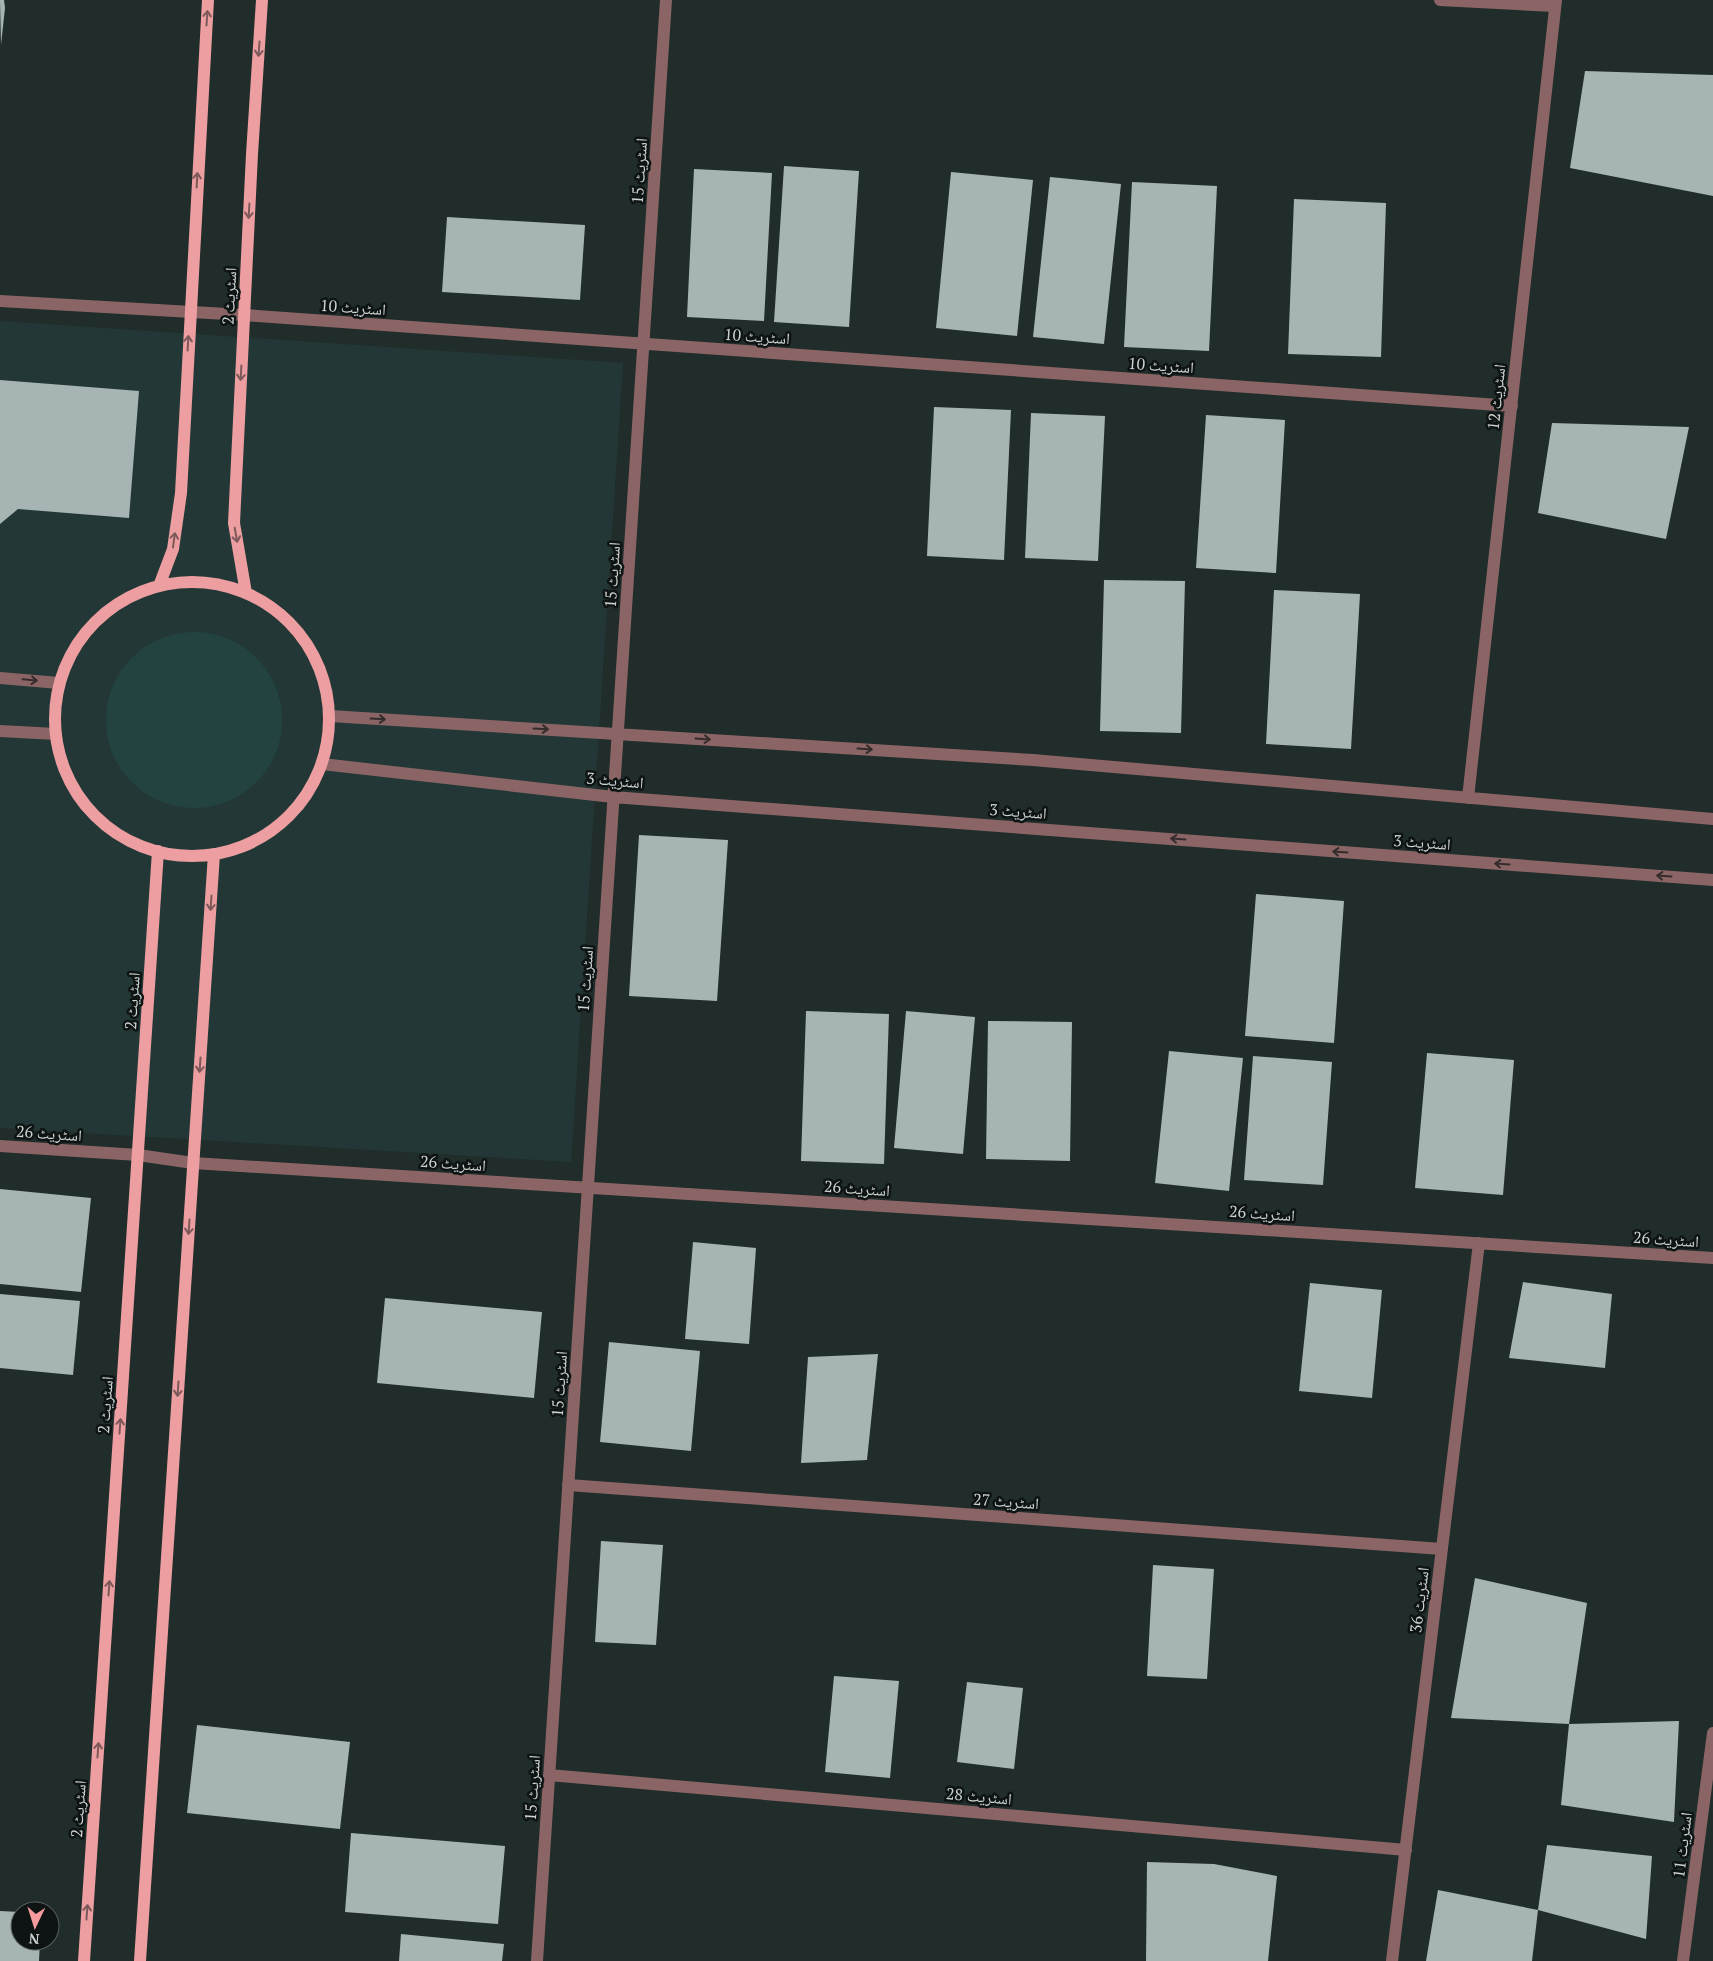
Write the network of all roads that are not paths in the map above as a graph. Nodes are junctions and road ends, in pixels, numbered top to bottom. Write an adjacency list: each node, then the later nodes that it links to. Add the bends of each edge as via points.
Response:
1 (208, 0): 7 (main road, one-way to 1)
2 (262, 0): 8 (main road, اسٹریٹ 2, one-way to 8)
3 (666, 0): 9 (street, اسٹریٹ 15)
4 (1440, 0): 5 (street)
5 (1556, 3): 10 (street, اسٹریٹ 12)
6 (0, 301): 7 (street, اسٹریٹ 10)
7 (189, 312): 8 (street, اسٹریٹ 10); 11 (main road, one-way to 7, via 173,549 180,493)
8 (244, 315): 9 (street, اسٹریٹ 10); 12 (main road, اسٹریٹ 2, one-way to 12, via 234,523)
9 (644, 344): 10 (street, اسٹریٹ 10); 18 (street, اسٹریٹ 15)
10 (1512, 406): 21 (street, اسٹریٹ 12)
11 (159, 586): 12 (main road, via 203,582); 14 (main road, via 136,594 96,621 80,639)
12 (246, 593): 15 (main road, via 280,614 306,642 323,677)
13 (0, 678): 14 (street, one-way to 14)
14 (60, 683): 17 (main road)
15 (330, 716): 18 (street, one-way to 18); 19 (main road)
16 (0, 731): 17 (street)
17 (56, 734): 23 (main road, via 60,757 81,800 115,832)
18 (617, 734): 20 (street, اسٹریٹ 15); 21 (street, one-way to 21, via 1033,760)
19 (322, 764): 20 (street, اسٹریٹ 3); 24 (main road, via 302,801 288,817 254,841)
20 (613, 797): 25 (street, اسٹریٹ 3, one-way to 20); 29 (street, اسٹریٹ 15)
21 (1468, 798): 22 (street)
22 (1713, 819)
23 (158, 851): 24 (main road); 27 (main road, اسٹریٹ 2)
24 (214, 854): 28 (main road, one-way to 28)
25 (1713, 880)
26 (0, 1146): 27 (street, اسٹریٹ 26)
27 (138, 1155): 28 (street, اسٹریٹ 26); 37 (main road, اسٹریٹ 2, one-way to 27)
28 (193, 1163): 29 (street, اسٹریٹ 26); 38 (main road, one-way to 38)
29 (588, 1188): 30 (street, اسٹریٹ 26); 32 (street, اسٹریٹ 15)
30 (1479, 1243): 31 (street, اسٹریٹ 26); 33 (street, اسٹریٹ 36)
31 (1713, 1258)
32 (568, 1486): 33 (street, اسٹریٹ 27); 35 (street, اسٹریٹ 15)
33 (1442, 1549): 36 (street, اسٹریٹ 36)
34 (1713, 1733): 41 (street, اسٹریٹ 11)
35 (549, 1775): 36 (street, اسٹریٹ 28); 39 (street, اسٹریٹ 15)
36 (1406, 1850): 40 (street, اسٹریٹ 36)
37 (84, 1961)
38 (140, 1961)
39 (537, 1961)
40 (1392, 1961)
41 (1683, 1961)

